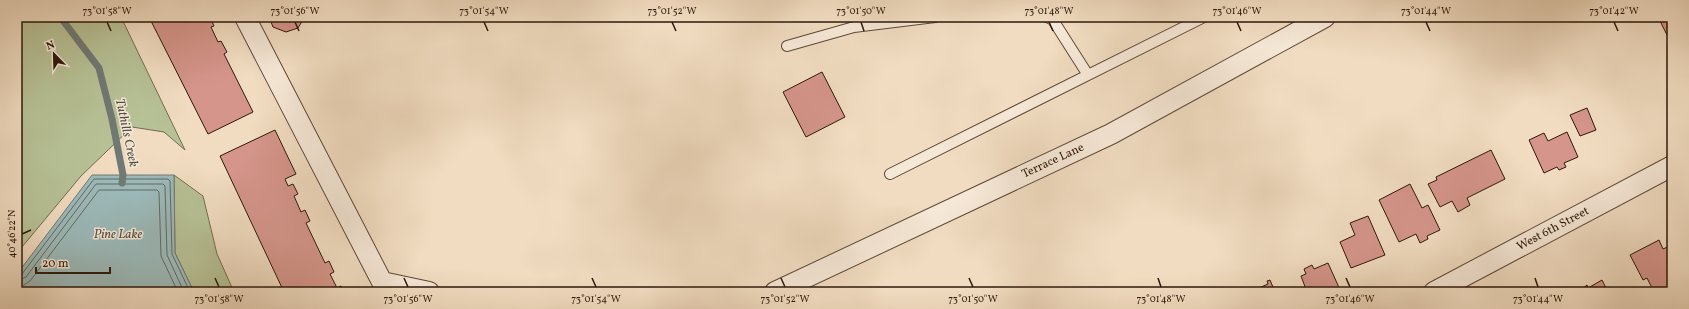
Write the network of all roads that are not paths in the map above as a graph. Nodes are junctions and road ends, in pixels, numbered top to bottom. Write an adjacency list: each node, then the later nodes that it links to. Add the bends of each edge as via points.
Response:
1 (245, 17): 10 (street, via 382,282)
2 (935, 17): 6 (lane, via 854,27)
3 (1047, 17): 7 (lane, via 1053,20)
4 (1204, 17): 7 (lane)
5 (1325, 17): 11 (street, Terrace Lane, via 1111,134)
6 (787, 46)
7 (1088, 75): 9 (lane)
8 (1672, 166): 12 (street, West 6th Street)
9 (890, 174)
10 (429, 292)
11 (775, 292)
12 (1434, 292)

